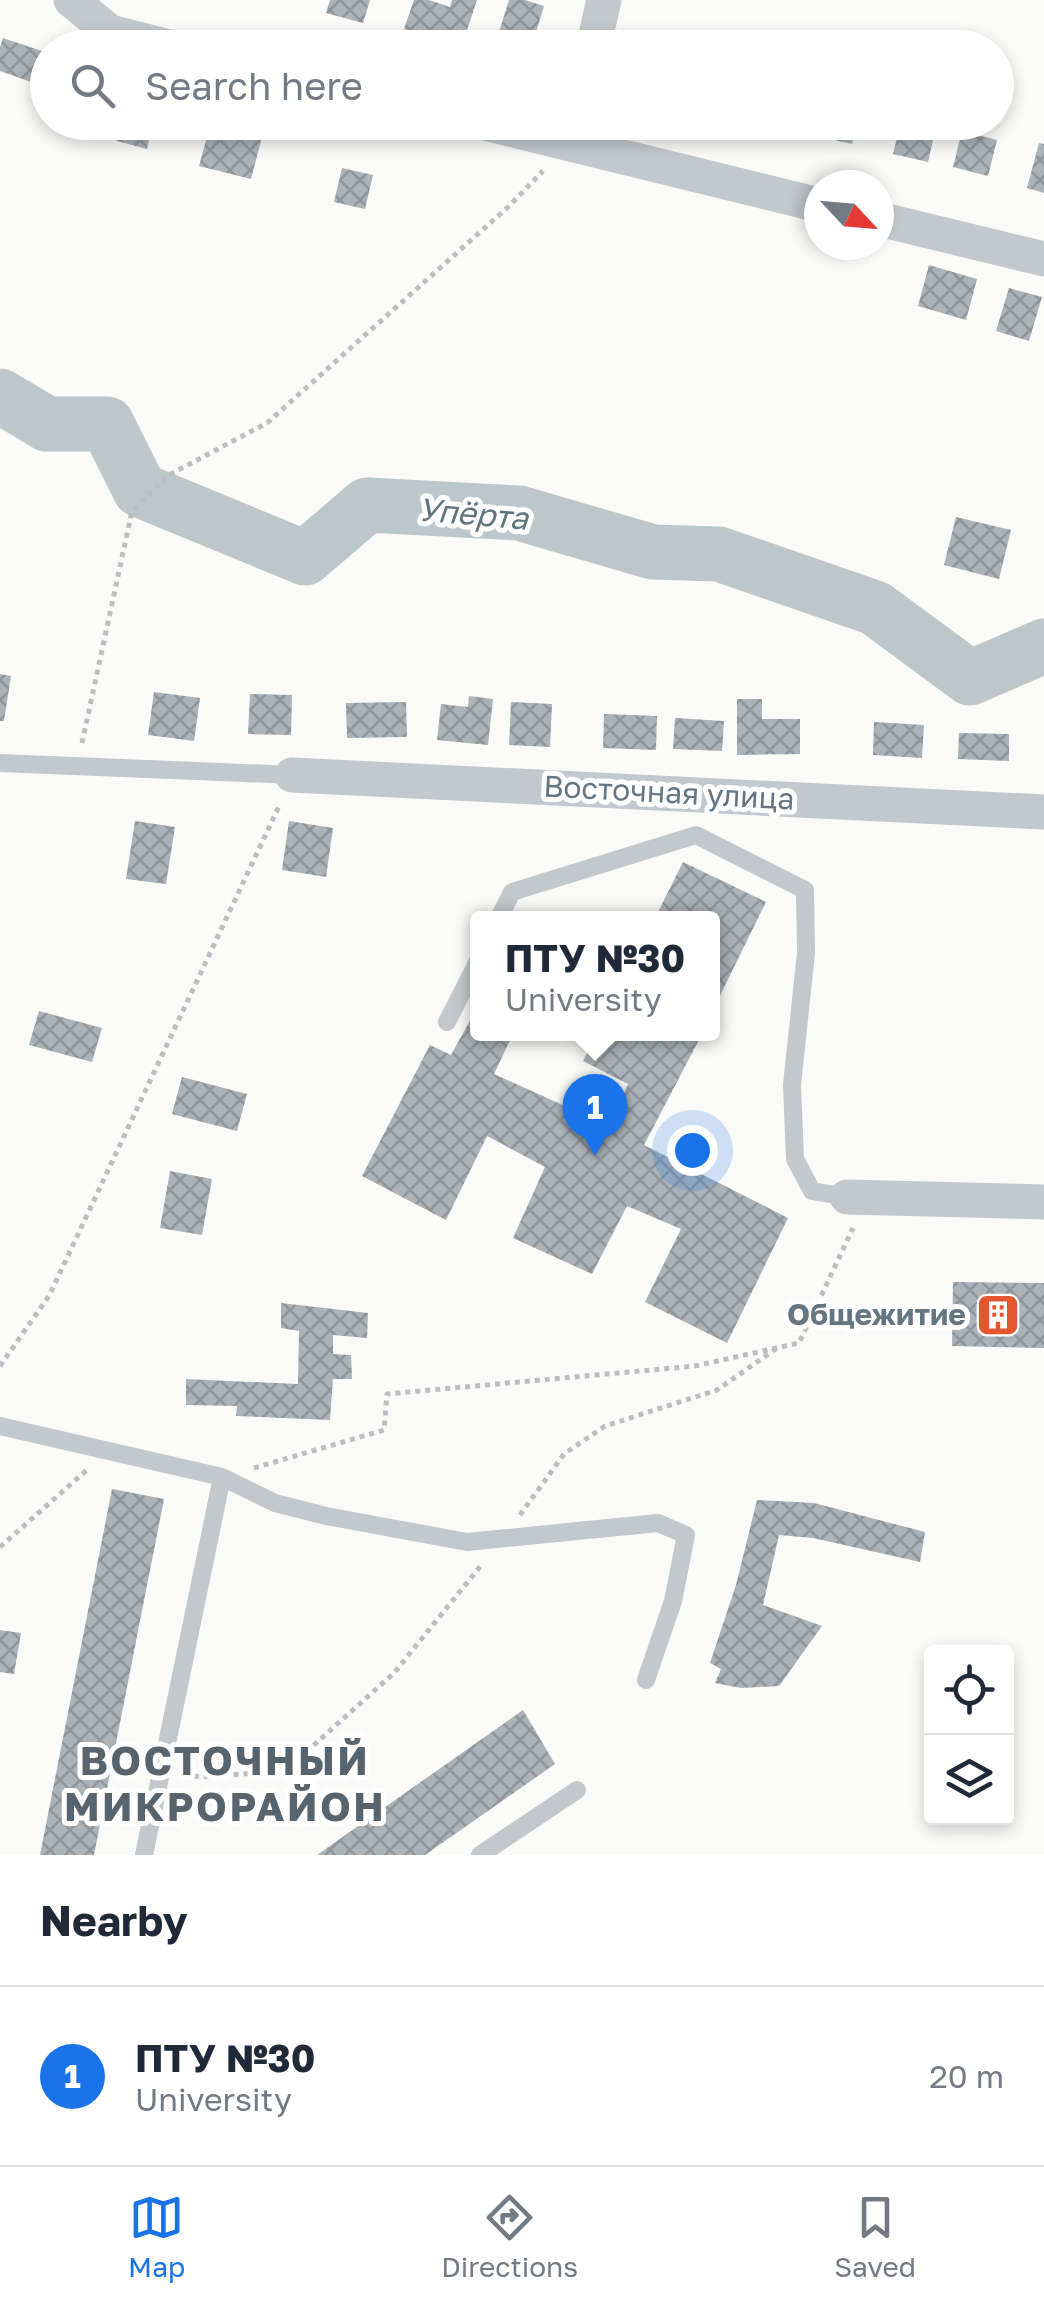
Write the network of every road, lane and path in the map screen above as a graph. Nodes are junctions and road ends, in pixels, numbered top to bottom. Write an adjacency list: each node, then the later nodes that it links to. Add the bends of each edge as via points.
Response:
1 (71, 0): 3 (street)
2 (604, 0): 4 (street)
3 (108, 30)
4 (597, 30)
5 (566, 140): 11 (path, via 508,207 267,423 167,476 132,510)
6 (596, 140): 7 (street)
7 (804, 201)
8 (894, 223): 9 (street)
9 (1044, 260)
10 (0, 763): 11 (lane)
11 (77, 766): 12 (lane)
12 (292, 775): 13 (street, Восточная улица); 20 (path, via 49,1296)
13 (1044, 812)
14 (502, 911): 17 (lane, via 512,892 696,834 805,890 806,953 792,1086 795,1160 812,1191)
15 (470, 977): 16 (lane)
16 (447, 1022)
17 (857, 1197): 18 (street); 19 (path, via 798,1343)
18 (1044, 1202)
19 (777, 1348): 23 (path, via 695,1366 387,1394 384,1430); 24 (path, via 716,1390 605,1426 564,1454)
20 (0, 1366)
21 (0, 1426): 22 (lane)
22 (108, 1451): 23 (lane); 25 (path)
23 (222, 1477): 24 (lane, via 276,1503 326,1516 467,1542); 27 (lane)
24 (504, 1538): 26 (lane, via 658,1523 686,1535 673,1601); 27 (path, via 394,1672 285,1771 201,1778)
25 (0, 1546)
26 (646, 1680)
27 (162, 1770): 29 (lane)
28 (576, 1790): 30 (lane)
29 (144, 1855)
30 (480, 1855)

